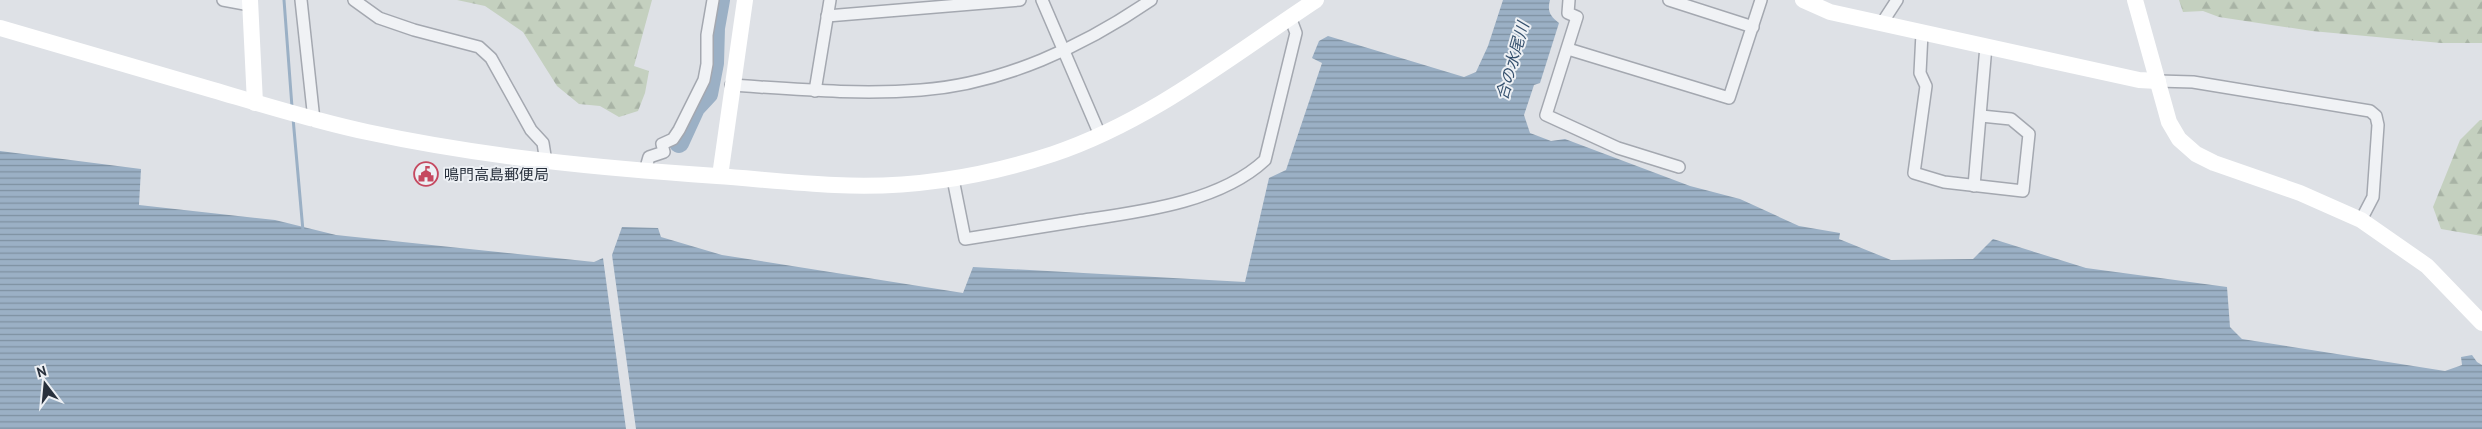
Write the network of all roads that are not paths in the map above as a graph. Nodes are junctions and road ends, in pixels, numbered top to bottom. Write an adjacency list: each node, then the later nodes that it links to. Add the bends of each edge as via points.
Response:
1 (223, 0): 17 (street)
2 (301, 0): 32 (street)
3 (354, 0): 34 (street, via 379,18 478,47 491,58 531,130 543,143)
4 (713, 0): 36 (street, via 704,80 679,130 662,144 664,152 649,157)
5 (744, 0): 28 (street)
6 (830, 0): 18 (street)
7 (1020, 0): 18 (street)
8 (1042, 0): 26 (street)
9 (1152, 0): 26 (street)
10 (1316, 0): 19 (street)
11 (1569, 0): 25 (street, via 1568,13 1578,17)
12 (1669, 0): 21 (street)
13 (1760, 0): 21 (street)
14 (1804, 0): 20 (street, via 1830,12)
15 (1897, 0): 20 (street)
16 (2135, 0): 27 (street)
17 (250, 3): 30 (street)
18 (827, 16): 29 (street)
19 (1290, 17): 33 (street, via 1152,110); 38 (street, via 1296,34 1265,160 1229,184 1155,209 965,239)
20 (1882, 23): 23 (street)
21 (1753, 27): 25 (street, via 1729,98)
22 (0, 28): 30 (street)
23 (1922, 32): 24 (street); 39 (street, via 1920,73 1926,86 1914,173)
24 (1986, 46): 27 (street, via 2139,80); 31 (street)
25 (1568, 49): 35 (street, via 1546,115 1618,148)
26 (1063, 51): 29 (street, via 1013,70 955,85 894,92); 33 (street)
27 (2158, 81): 40 (street, via 2169,122 2179,139 2196,154); 40 (street, via 2193,82 2370,112 2376,116 2373,197)
28 (731, 85): 29 (street); 37 (street)
29 (815, 91)
30 (255, 103): 32 (street)
31 (1981, 116): 39 (street); 39 (street, via 2011,118 2029,134 2023,191)
32 (311, 119): 34 (street, via 452,149)
33 (1100, 135): 38 (street, via 1011,167)
34 (546, 162): 36 (street)
35 (1679, 167)
36 (647, 172): 37 (street)
37 (720, 176): 38 (street, via 843,185 912,184)
38 (953, 179)
39 (1974, 186)
40 (2361, 220): 41 (street, via 2427,266)
41 (2482, 324)

